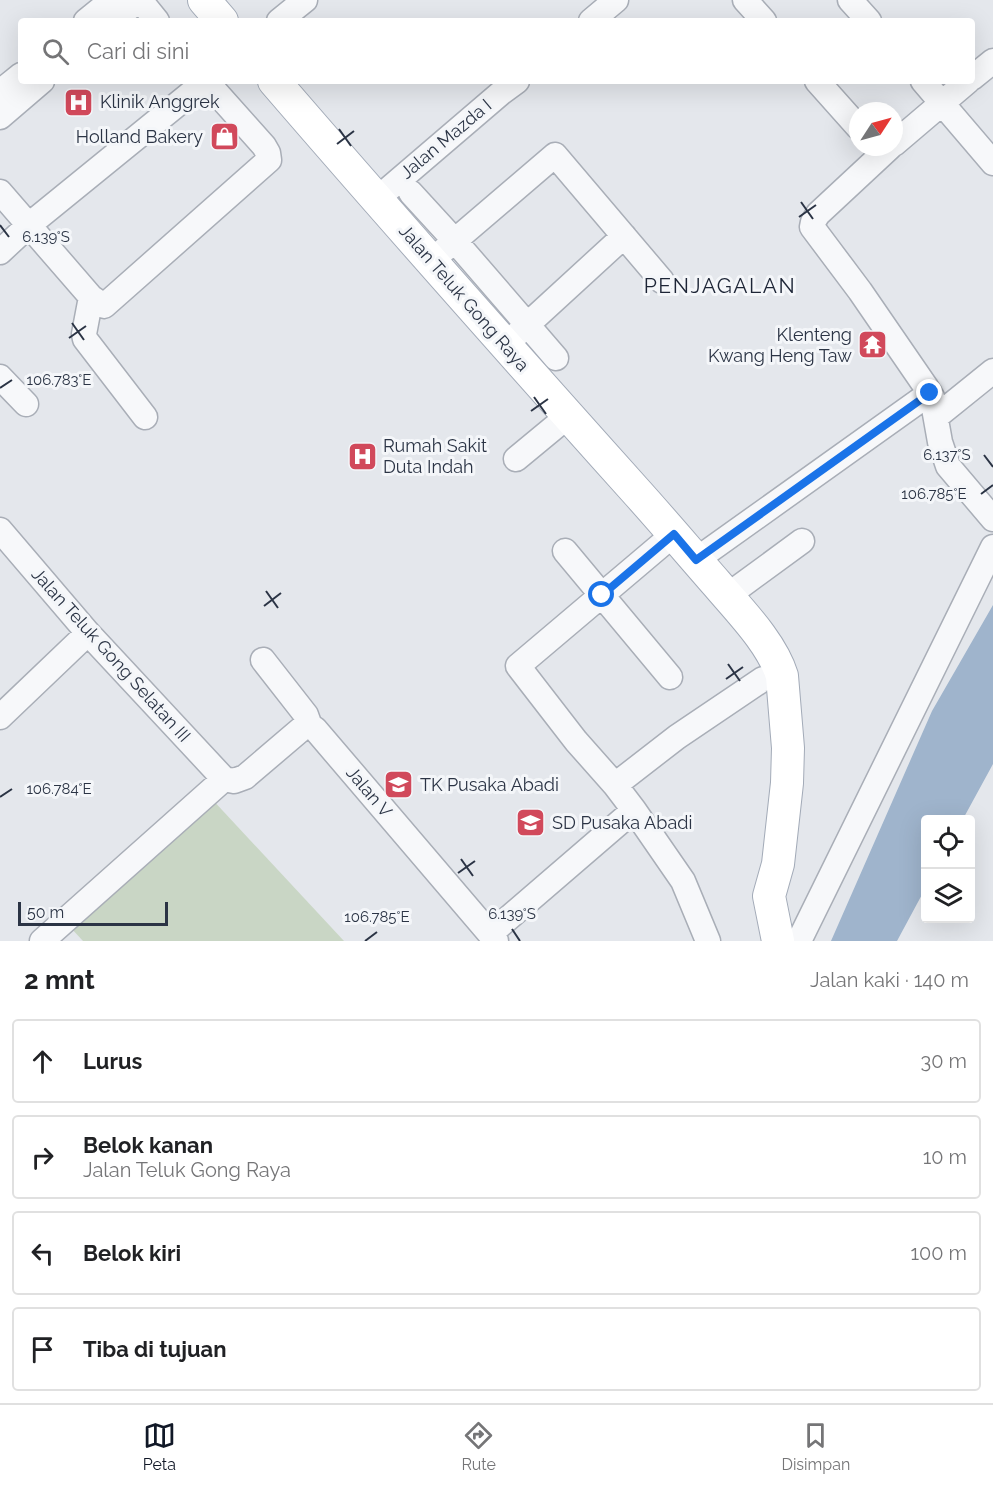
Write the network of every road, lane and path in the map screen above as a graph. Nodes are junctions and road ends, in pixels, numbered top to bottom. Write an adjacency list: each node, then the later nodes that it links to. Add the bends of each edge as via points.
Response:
1 (112, 0): 8 (street)
2 (139, 0): 9 (street); 10 (street)
3 (204, 0): 11 (main road)
4 (305, 0): 12 (street)
5 (616, 0): 13 (street)
6 (745, 0): 14 (street)
7 (850, 0): 15 (street)
8 (90, 18)
9 (118, 18)
10 (154, 18)
11 (219, 18)
12 (283, 18)
13 (595, 18)
14 (761, 18)
15 (866, 18)
16 (993, 61): 17 (street)
17 (975, 76)
18 (18, 77): 27 (street)
19 (38, 84): 29 (street)
20 (202, 84): 37 (street)
21 (209, 84): 43 (street, via 264,146 268,160 104,306)
22 (277, 84): 36 (main road, Jalan Teluk Gong Raya)
23 (513, 84): 36 (street, Jalan Mazda I)
24 (820, 84): 30 (street)
25 (925, 84): 28 (street)
26 (964, 84): 28 (street)
27 (0, 92)
28 (942, 102): 31 (street); 33 (street)
29 (0, 117)
30 (849, 118)
31 (903, 133)
32 (877, 156): 48 (street, via 818,214 812,227)
33 (993, 163)
34 (0, 192): 37 (street)
35 (411, 193): 39 (street)
36 (377, 199): 41 (main road, Jalan Teluk Gong Raya)
37 (29, 225): 40 (street); 43 (street)
38 (624, 236): 39 (street, via 555,155); 42 (street); 44 (street)
39 (455, 241): 41 (street); 44 (street)
40 (0, 252)
41 (431, 261): 44 (main road, Jalan Teluk Gong Raya)
42 (662, 281)
43 (91, 297): 51 (street, via 85,339)
44 (516, 335): 45 (street); 50 (main road, Jalan Teluk Gong Raya)
45 (556, 358)
46 (993, 371): 52 (street)
47 (0, 377): 49 (street)
48 (930, 393): 52 (street); 60 (street)
49 (26, 404)
50 (568, 416): 53 (street); 56 (main road, Jalan Teluk Gong Raya)
51 (145, 417)
52 (936, 417): 54 (street, via 948,466)
53 (516, 459)
54 (993, 519)
55 (0, 530): 63 (street, Jalan Teluk Gong Selatan III)
56 (674, 534): 60 (main road, Jalan Teluk Gong Raya); 61 (street)
57 (802, 541): 62 (street)
58 (993, 547): 73 (street)
59 (565, 551): 61 (street)
60 (696, 560): 62 (main road, Jalan Teluk Gong Raya)
61 (602, 595): 66 (street); 70 (street, via 518,666)
62 (727, 596): 65 (main road, Jalan Teluk Gong Raya, via 766,645)
63 (88, 633): 67 (street); 69 (street, Jalan Teluk Gong Selatan III)
64 (263, 660): 68 (street, Jalan V, via 306,715)
65 (782, 676): 70 (street, via 763,679); 73 (main road, Jalan Teluk Gong Raya, via 788,783 778,864 787,890)
66 (670, 677)
67 (0, 717)
68 (310, 726): 69 (street, via 306,725 245,777 234,782); 72 (street, Jalan V)
69 (224, 779): 74 (street)
70 (615, 785): 71 (street)
71 (634, 810): 72 (street); 75 (street, via 683,881)
72 (493, 938)
73 (793, 940)
74 (42, 941)
75 (708, 941)

